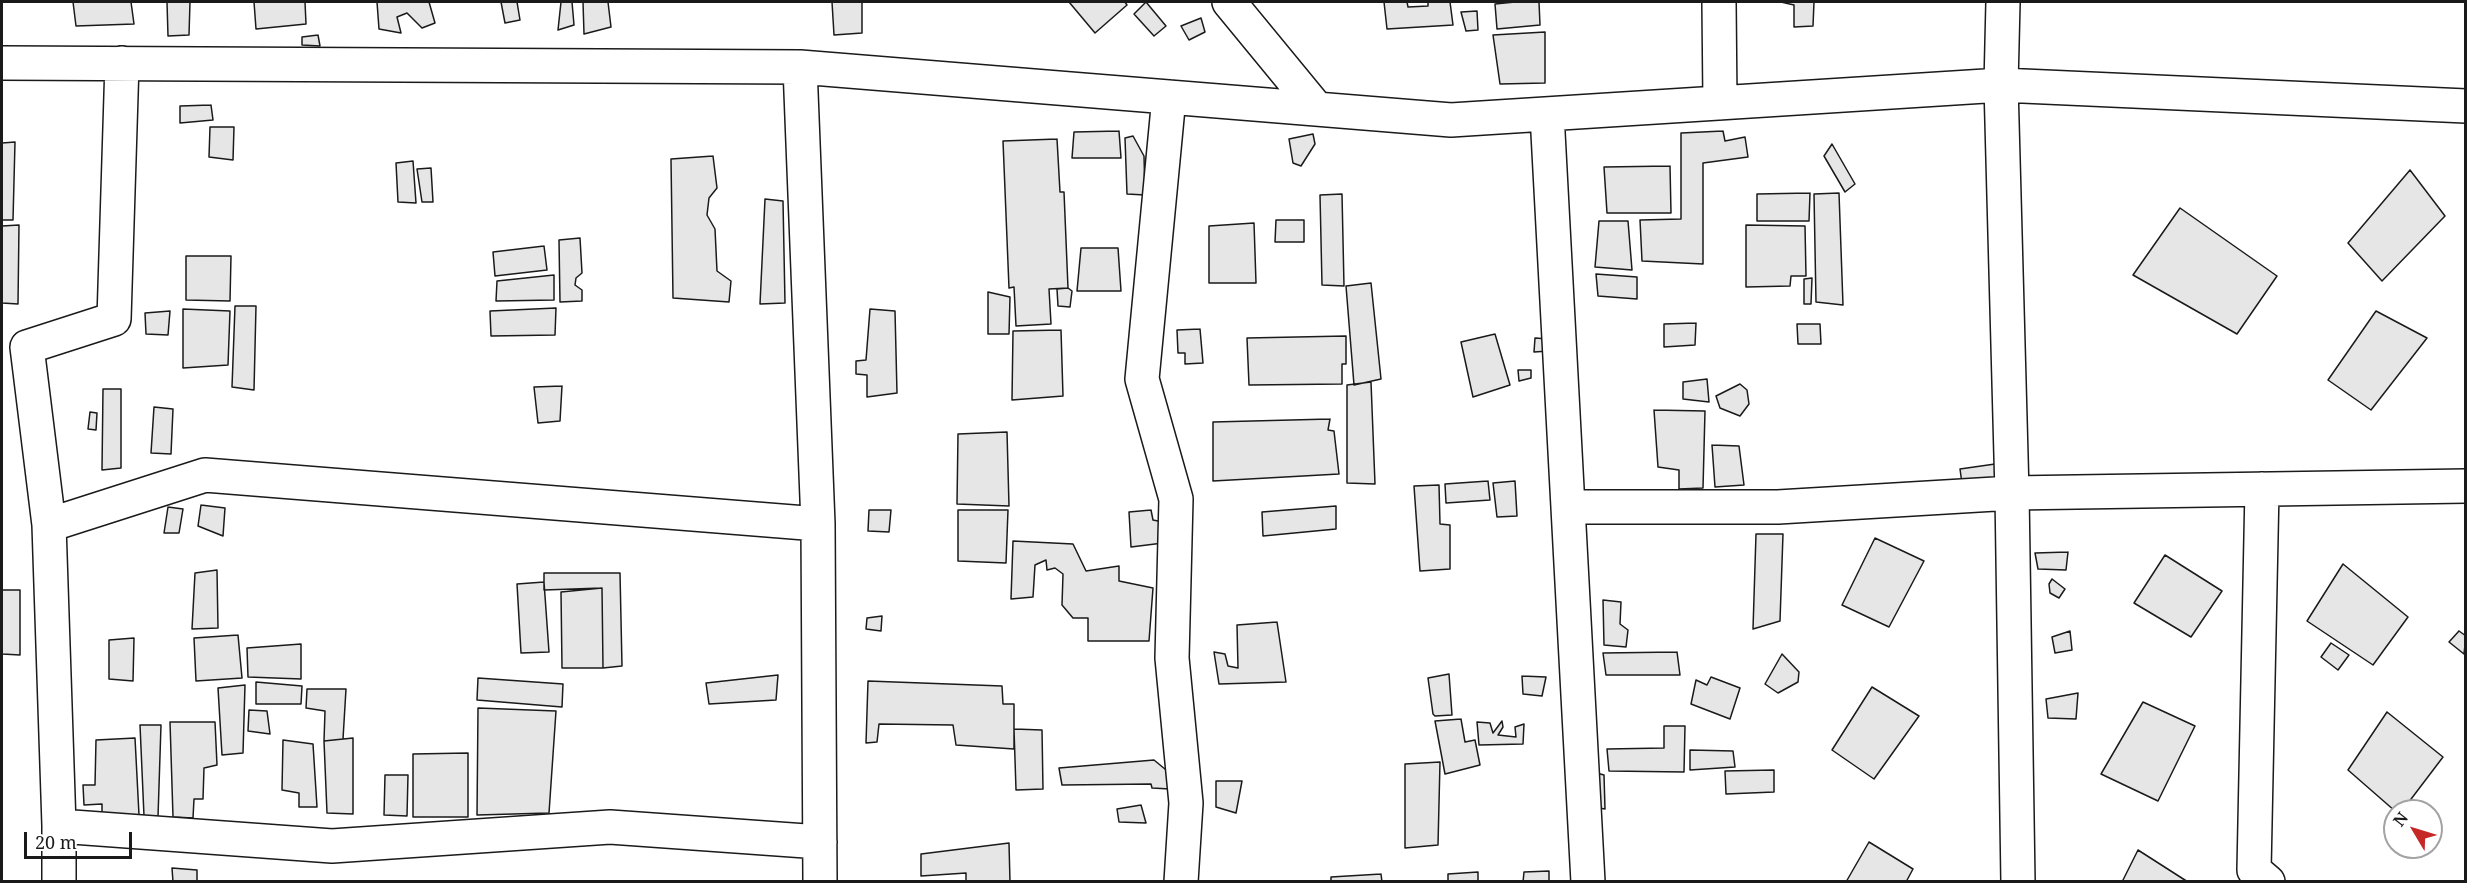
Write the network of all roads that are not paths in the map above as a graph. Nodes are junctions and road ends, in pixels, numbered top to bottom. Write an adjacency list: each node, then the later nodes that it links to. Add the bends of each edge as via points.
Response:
1 (1229, 2): 11 (street)
2 (1719, 2): 9 (street)
3 (2003, 2): 7 (street)
4 (2, 63): 5 (street)
5 (122, 63): 6 (street); 18 (street, via 114,319 27,347)
6 (800, 67): 8 (street); 17 (street)
7 (2001, 85): 9 (street); 10 (street); 15 (street)
8 (1169, 97): 11 (street); 23 (street, via 1142,379 1176,499 1172,658 1186,803)
9 (1720, 103): 12 (street)
10 (2466, 106)
11 (1317, 109): 12 (street, via 1451,120)
12 (1547, 114): 16 (street)
13 (2466, 486): 14 (street)
14 (2262, 489): 15 (street); 26 (street, via 2254,870)
15 (2012, 493): 16 (street, via 1778,507); 25 (street)
16 (1568, 507): 24 (street)
17 (818, 524): 18 (street, via 205,475); 20 (street)
18 (49, 525): 19 (street)
19 (59, 826): 20 (street, via 332,846 610,827); 21 (street)
20 (820, 842): 22 (street)
21 (59, 882)
22 (820, 882)
23 (1181, 882)
24 (1588, 882)
25 (2018, 882)
26 (2268, 882)

